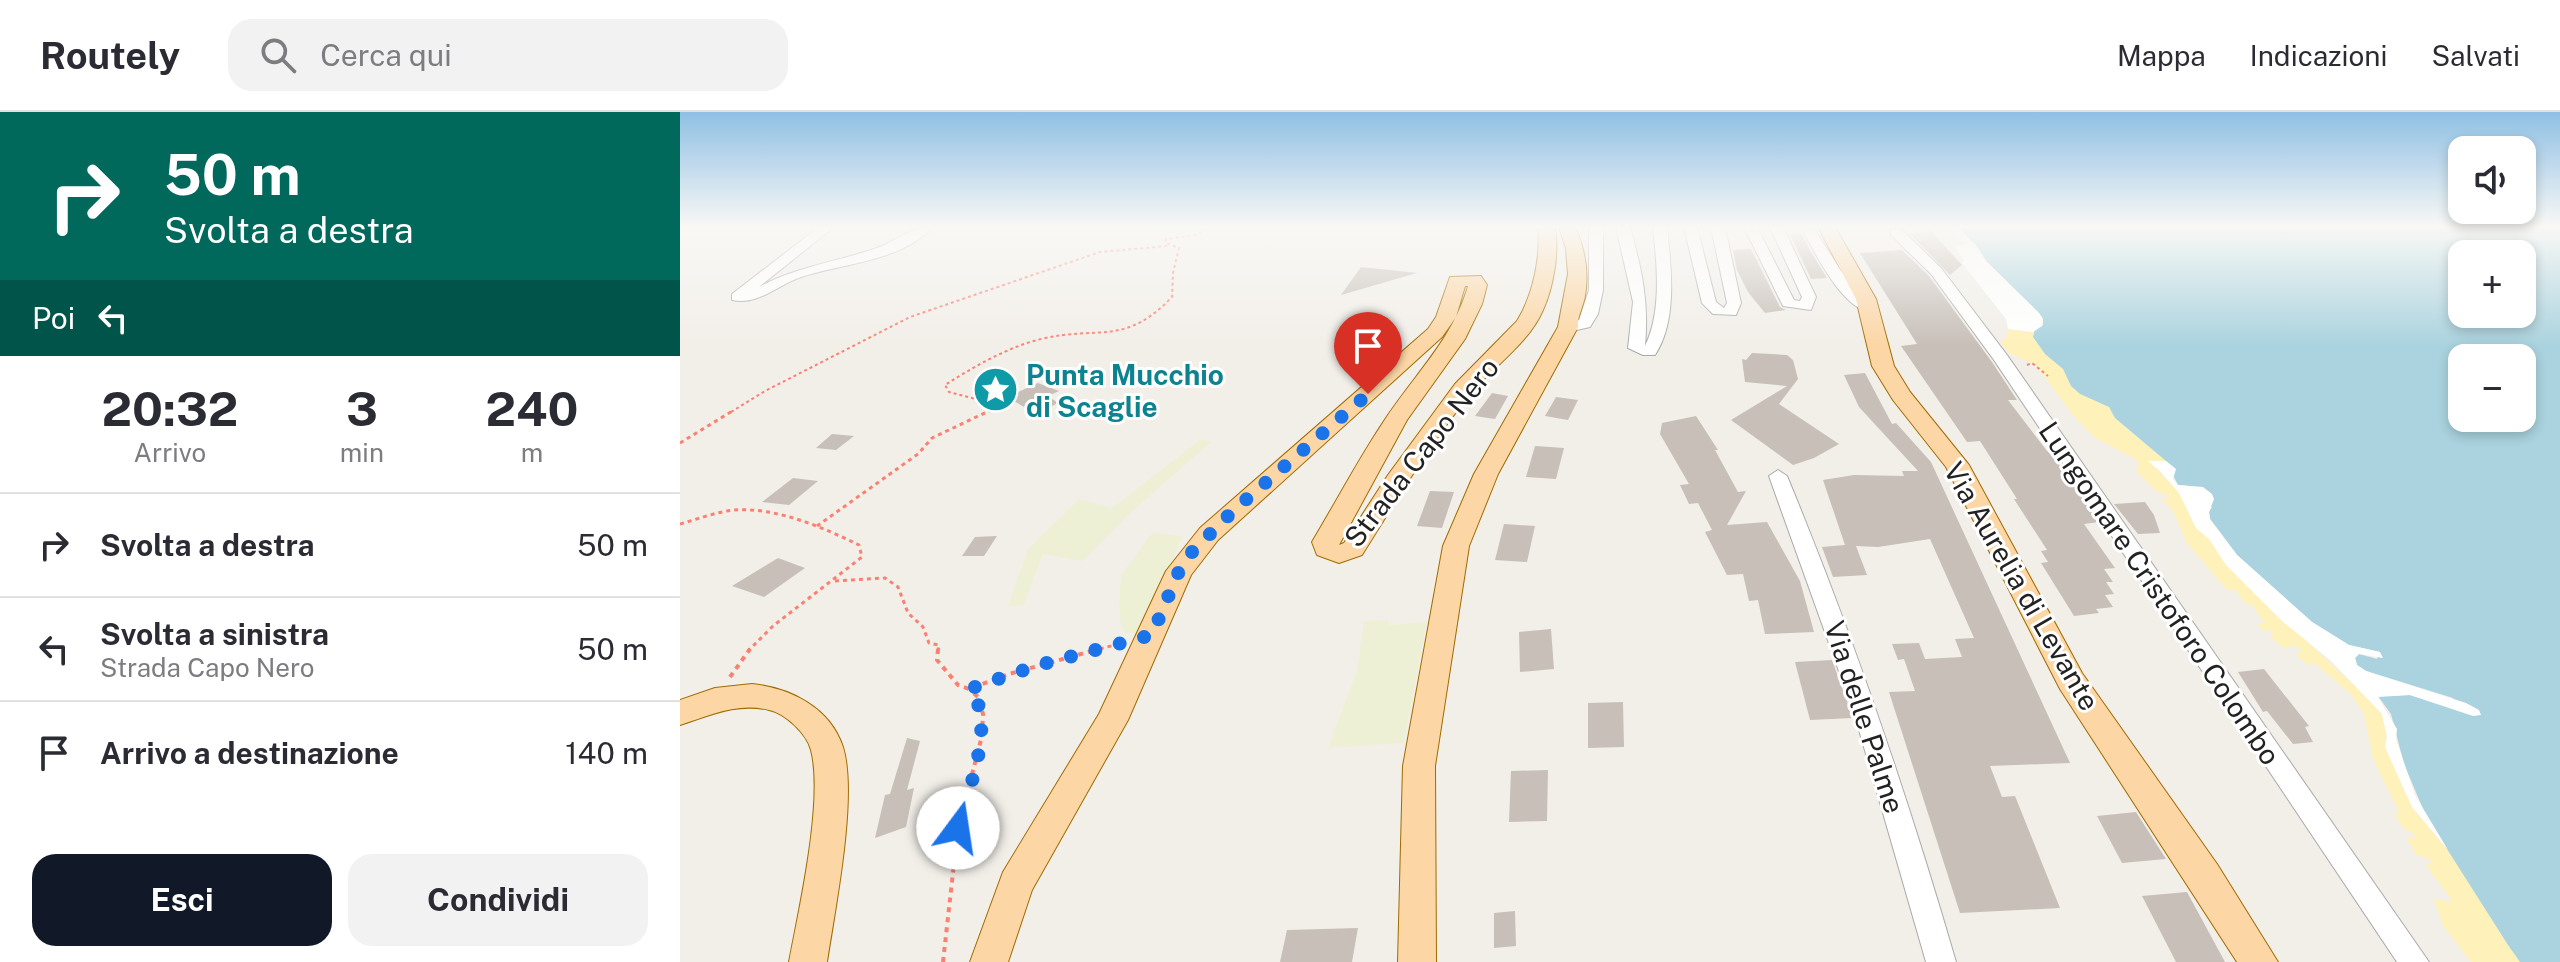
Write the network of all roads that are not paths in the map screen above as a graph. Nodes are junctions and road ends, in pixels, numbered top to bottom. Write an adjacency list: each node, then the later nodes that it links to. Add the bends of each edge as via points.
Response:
1 (776, 267): 2 (street, via 737,297)
2 (826, 267)
3 (1545, 267): 20 (main road, Strada Capo Nero, via 1525,324 1463,389 1353,549 1332,554 1325,542 1395,423 1466,323 1478,285 1474,280 1457,281 1435,333 1209,534 1179,571 1112,720 1016,884)
4 (1576, 267): 16 (main road, via 1575,307)
5 (1596, 267): 16 (street, via 1591,315 1585,324)
6 (1633, 267): 7 (street, via 1642,315 1636,348 1649,352 1655,347 1662,308)
7 (1661, 267)
8 (1700, 267): 9 (street, via 1709,303 1725,313 1734,303)
9 (1726, 267)
10 (1770, 267): 11 (street, via 1788,303 1806,307 1809,297)
11 (1795, 267)
12 (1831, 267): 15 (street, via 1846,291)
13 (1850, 267): 15 (main road, Via Aurelia di Levante)
14 (1932, 267): 24 (street, Lungomare Cristoforo Colombo, via 2001,358)
15 (1869, 308): 23 (main road, Via Aurelia di Levante, via 1883,366 1957,465 2071,681)
16 (1568, 327): 21 (main road, via 1486,474 1456,546 1419,766)
17 (1778, 476): 22 (street, Via delle Palme, via 1863,703)
18 (680, 713): 19 (main road, via 718,699 779,699 809,720 826,745 829,796)
19 (808, 962)
20 (989, 962)
21 (1417, 962)
22 (1941, 962)
23 (2259, 962)
24 (2414, 962)

